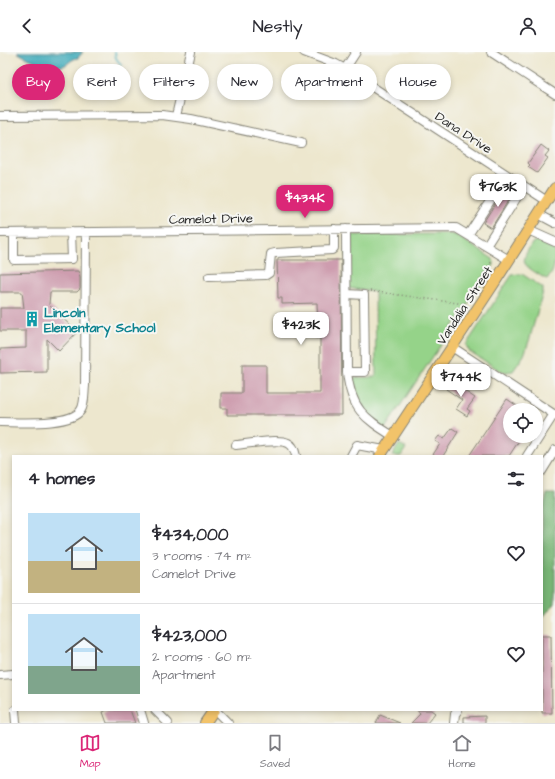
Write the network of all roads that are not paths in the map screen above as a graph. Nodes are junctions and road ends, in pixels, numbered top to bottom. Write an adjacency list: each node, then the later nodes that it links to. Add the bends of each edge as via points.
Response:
1 (191, 52): 10 (street)
2 (304, 52): 5 (street, Dana Drive)
3 (356, 52): 6 (street)
4 (491, 52): 8 (street)
5 (336, 64)
6 (349, 64)
7 (377, 91): 12 (street, Dana Drive)
8 (555, 94)
9 (0, 116): 10 (street)
10 (176, 116): 11 (street)
11 (301, 143)
12 (508, 175): 13 (street, Dana Drive); 25 (street)
13 (524, 186): 15 (street, Dana Drive); 27 (street)
14 (555, 188): 15 (main road, Vandalia Street)
15 (547, 201): 16 (main road, Vandalia Street)
16 (538, 214): 17 (street); 20 (main road, Vandalia Street)
17 (555, 223)
18 (334, 229): 19 (street, Camelot Drive); 22 (street, Camelot Drive); 29 (street, via 332,250 272,254 269,273 266,275)
19 (346, 229): 25 (street, Camelot Drive, via 456,228); 30 (street)
20 (528, 230): 26 (street); 28 (main road, Vandalia Street)
21 (71, 232): 22 (street, Camelot Drive); 24 (street, Camelot Drive); 24 (street, via 72,259 14,260)
22 (86, 232): 34 (street, via 85,386 82,409 76,416 55,421)
23 (0, 233): 24 (street, Camelot Drive)
24 (14, 233)
25 (468, 235): 27 (street, Camelot Drive)
26 (555, 242)
27 (486, 246): 28 (street, Camelot Drive)
28 (509, 260): 31 (main road, Vandalia Street)
29 (209, 276)
30 (347, 294): 32 (street); 32 (street, via 364,295 365,372)
31 (452, 347): 33 (street); 35 (main road, Vandalia Street)
32 (347, 372): 35 (street, via 356,407 368,419)
33 (555, 415): 41 (street)
34 (0, 422)
35 (393, 436): 38 (main road, Vandalia Street)
36 (236, 445): 39 (street, via 270,441 288,442)
37 (555, 450): 42 (street)
38 (382, 453): 40 (street, via 358,445)
39 (296, 455)
40 (352, 455)
41 (528, 455)
42 (543, 468)
43 (12, 674): 44 (street)
44 (0, 675)
45 (15, 711): 52 (street)
46 (140, 711): 53 (street)
47 (156, 711): 51 (street)
48 (213, 711): 54 (main road)
49 (215, 711): 55 (street)
50 (457, 711): 56 (street)
51 (165, 722)
52 (16, 723)
53 (144, 723)
54 (205, 723)
55 (228, 723)
56 (454, 723)

